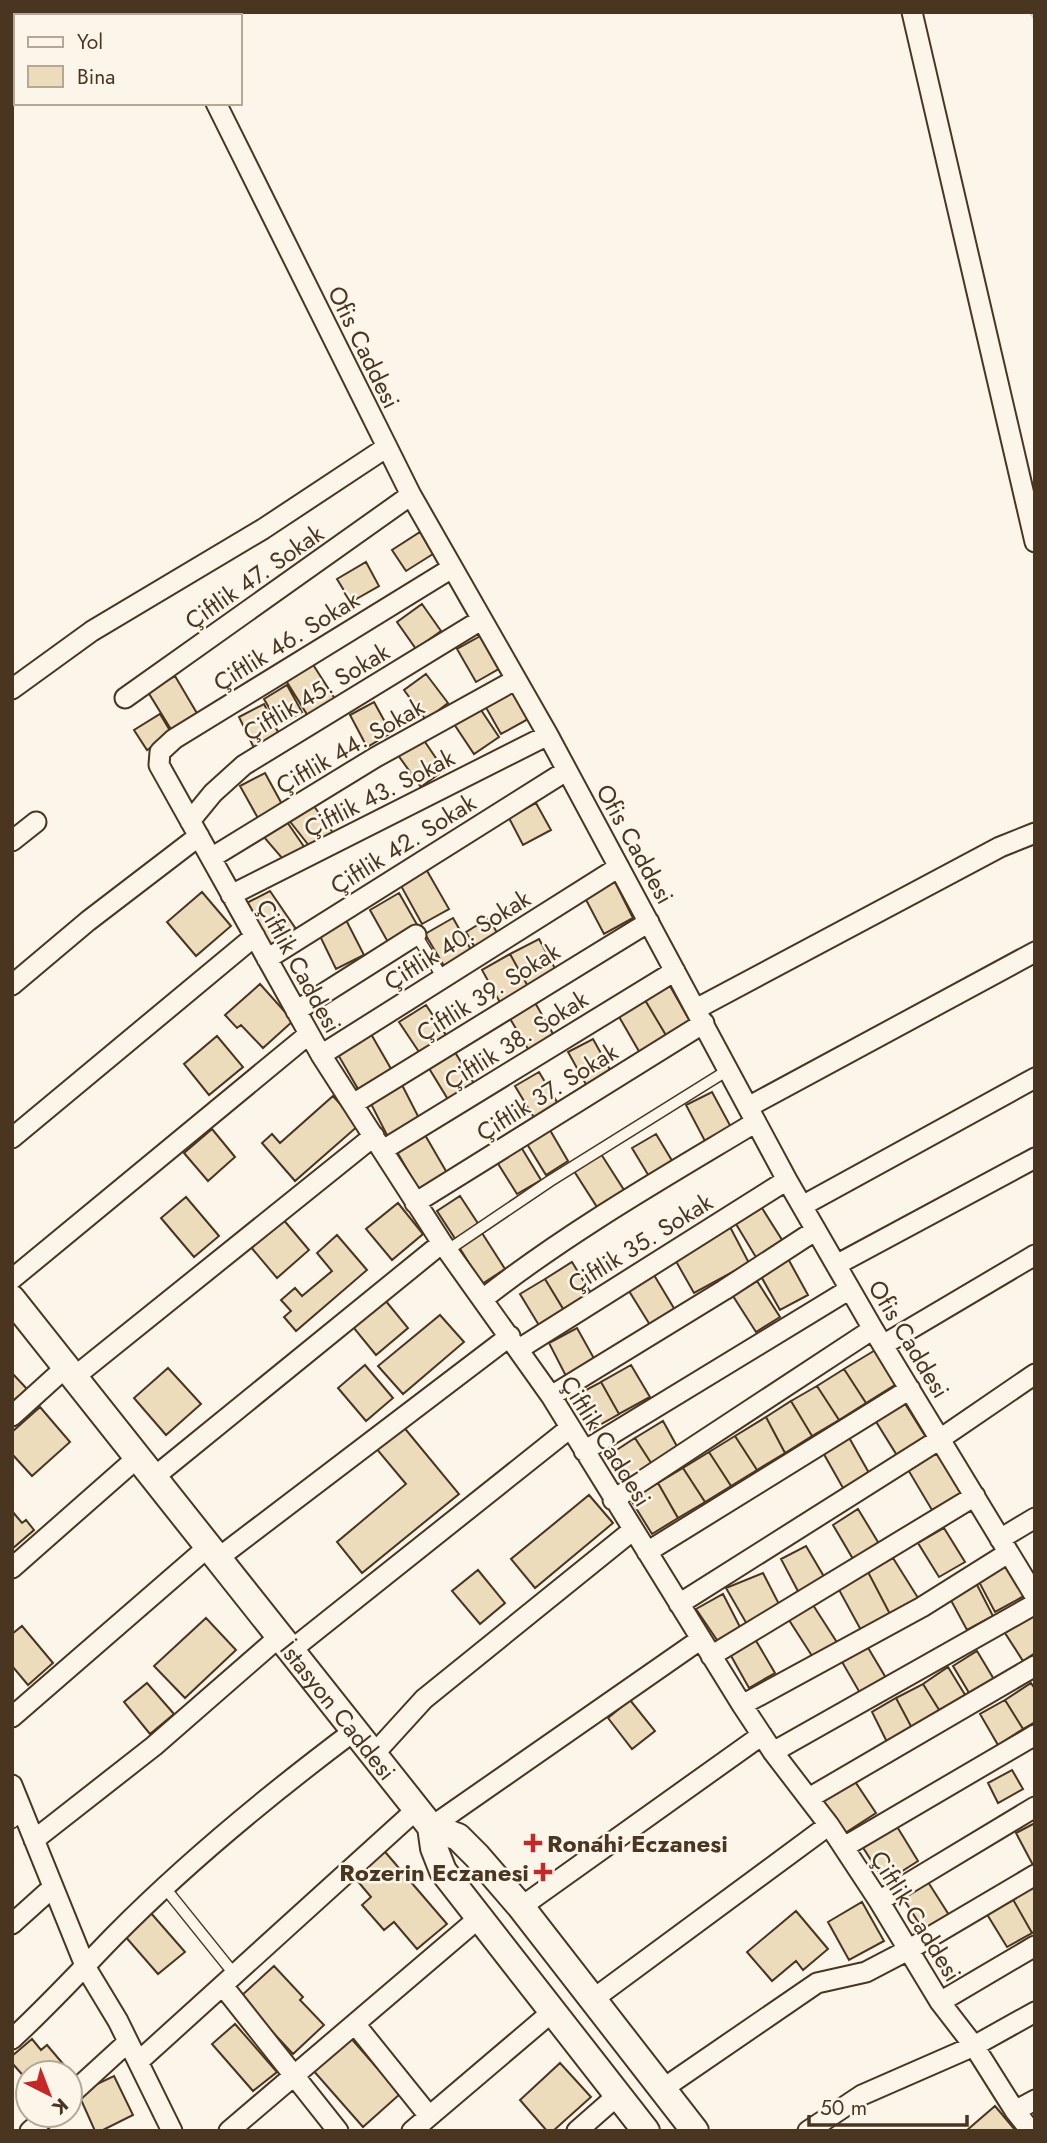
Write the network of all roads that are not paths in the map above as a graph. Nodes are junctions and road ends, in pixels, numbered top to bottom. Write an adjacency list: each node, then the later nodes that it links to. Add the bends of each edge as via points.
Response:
1 (912, 12): 4 (street)
2 (217, 105): 3 (street, Ofis Caddesi)
3 (387, 447): 5 (street, Ofis Caddesi); 10 (street, via 263,529 92,631)
4 (1028, 483): 6 (street)
5 (411, 495): 7 (street, Ofis Caddesi); 11 (street, Çiftlik 47. Sokak)
6 (1035, 542)
7 (452, 568): 8 (street, Ofis Caddesi); 13 (street, Çiftlik 46. Sokak, via 174,739 160,752)
8 (481, 620): 9 (street, Ofis Caddesi); 16 (street, Çiftlik 45. Sokak, via 244,765 221,784)
9 (515, 680): 12 (street, Ofis Caddesi); 19 (street, Çiftlik 44. Sokak, via 376,757)
10 (12, 689)
11 (125, 698)
12 (548, 735): 14 (street, Ofis Caddesi); 21 (street, Çiftlik 43. Sokak)
13 (159, 765): 16 (street, Çiftlik Caddesi)
14 (566, 771): 20 (street, Ofis Caddesi); 26 (street, Çiftlik 42. Sokak)
15 (36, 822): 18 (street)
16 (194, 829): 19 (street, Çiftlik Caddesi); 29 (street, Çiftlik 45. Sokak)
17 (1035, 833): 31 (street, Çiftlik 37. Sokak, via 1000,847)
18 (12, 841)
19 (211, 858): 21 (street, Çiftlik Caddesi)
20 (619, 867): 22 (street, Ofis Caddesi); 28 (street, Çiftlik 40. Sokak)
21 (231, 895): 24 (street, Çiftlik Caddesi)
22 (649, 922): 27 (street, Ofis Caddesi); 36 (street, Çiftlik 39. Sokak)
23 (416, 935): 28 (lane); 30 (street)
24 (255, 936): 26 (street, Çiftlik Caddesi); 38 (street)
25 (1035, 952): 37 (street)
26 (267, 959): 30 (street, Çiftlik Caddesi)
27 (675, 971): 31 (street, Ofis Caddesi); 39 (street, Çiftlik 38. Sokak)
28 (443, 978): 33 (street, Çiftlik 40. Sokak)
29 (12, 985)
30 (296, 1011): 32 (street, Çiftlik Caddesi)
31 (700, 1016): 34 (street, Ofis Caddesi); 42 (street, Çiftlik 37. Sokak)
32 (309, 1034): 33 (street, Çiftlik Caddesi); 48 (street)
33 (321, 1055): 36 (street, Çiftlik Caddesi)
34 (728, 1070): 37 (street, Ofis Caddesi); 45 (lane)
35 (1035, 1078): 43 (street)
36 (353, 1104): 39 (street, Çiftlik Caddesi)
37 (752, 1114): 41 (street, Ofis Caddesi); 51 (street)
38 (12, 1138)
39 (379, 1143): 42 (street, Çiftlik Caddesi); 54 (street, Çiftlik 38. Sokak)
40 (1035, 1157): 47 (street)
41 (787, 1180): 43 (street, Ofis Caddesi); 53 (street, Çiftlik 35. Sokak)
42 (415, 1203): 45 (street, Çiftlik Caddesi)
43 (802, 1206): 44 (street, Ofis Caddesi)
44 (816, 1230): 47 (street, Ofis Caddesi); 57 (street)
45 (445, 1247): 51 (street, Çiftlik Caddesi); 62 (street)
46 (1035, 1255): 52 (street)
47 (836, 1265): 49 (street, Ofis Caddesi)
48 (12, 1279)
49 (850, 1289): 52 (street, Ofis Caddesi); 61 (street)
50 (12, 1299): 54 (main road, İstasyon Caddesi)
51 (483, 1299): 53 (street, Çiftlik Caddesi)
52 (878, 1337): 56 (street, Ofis Caddesi); 64 (street)
53 (514, 1343): 57 (street, Çiftlik Caddesi); 69 (street, Çiftlik 35. Sokak)
54 (69, 1373): 58 (street, Çiftlik 38. Sokak); 62 (main road, İstasyon Caddesi)
55 (1035, 1374): 60 (street)
56 (910, 1389): 60 (street, Ofis Caddesi); 68 (street)
57 (551, 1396): 59 (street, Çiftlik Caddesi)
58 (12, 1416)
59 (570, 1428): 61 (street, Çiftlik Caddesi); 74 (street)
60 (940, 1439): 63 (street, Ofis Caddesi); 72 (street)
61 (584, 1451): 64 (street, Çiftlik Caddesi)
62 (145, 1468): 69 (main road, İstasyon Caddesi); 70 (street)
63 (975, 1496): 67 (street, Ofis Caddesi); 75 (street)
64 (613, 1500): 66 (street, Çiftlik Caddesi)
65 (1035, 1518): 67 (street)
66 (632, 1530): 68 (street, Çiftlik Caddesi); 83 (street, via 424,1699)
67 (1004, 1546): 71 (street, Ofis Caddesi); 77 (street, via 922,1607)
68 (647, 1552): 72 (street, Çiftlik Caddesi)
69 (213, 1553): 74 (main road, İstasyon Caddesi); 78 (street, Çiftlik 35. Sokak)
70 (12, 1568)
71 (1035, 1596)
72 (679, 1604): 75 (street, Çiftlik Caddesi)
73 (1035, 1604): 82 (street)
74 (285, 1644): 79 (main road, İstasyon Caddesi); 90 (street)
75 (706, 1648): 77 (street, Çiftlik Caddesi); 88 (street)
76 (1035, 1666): 85 (street)
77 (742, 1705): 80 (street, Çiftlik Caddesi)
78 (12, 1717)
79 (355, 1731): 83 (main road, İstasyon Caddesi); 94 (street, via 239,1821)
80 (762, 1735): 82 (street, Çiftlik Caddesi); 96 (street)
81 (1035, 1735): 91 (street)
82 (773, 1752): 85 (street, Çiftlik Caddesi)
83 (373, 1755): 88 (main road, İstasyon Caddesi)
84 (12, 1785): 87 (street)
85 (809, 1798): 89 (street, Çiftlik Caddesi)
86 (1035, 1807): 95 (street)
87 (18, 1818): 90 (street)
88 (424, 1818): 96 (main road, via 467,1845); 97 (main road, İstasyon Caddesi, via 443,1871); 102 (street)
89 (829, 1825): 91 (street, Çiftlik Caddesi); 103 (street)
90 (34, 1840): 93 (street)
91 (844, 1847): 95 (street, Çiftlik Caddesi)
92 (1035, 1875): 100 (street)
93 (51, 1888): 98 (street); 101 (street)
94 (165, 1888): 101 (street); 102 (lane)
95 (879, 1901): 100 (street, Çiftlik Caddesi)
96 (521, 1908): 103 (main road)
97 (480, 1917): 105 (main road, İstasyon Caddesi); 107 (street)
98 (12, 1924)
99 (1035, 1946): 104 (street)
100 (908, 1950): 104 (street, Çiftlik Caddesi); 114 (street, via 866,1972 817,1983)
101 (86, 1968): 108 (street); 109 (street)
102 (229, 1980): 111 (street); 112 (street)
103 (592, 2000): 114 (main road)
104 (940, 2002): 110 (street, Çiftlik Caddesi)
105 (552, 2012): 115 (main road, İstasyon Caddesi); 118 (street)
106 (1035, 2012): 110 (street)
107 (355, 2024): 112 (street); 118 (street)
108 (12, 2039)
109 (128, 2042): 111 (street); 113 (street)
110 (974, 2046): 117 (street, Çiftlik Caddesi); 126 (street, via 862,2095)
111 (138, 2062): 119 (street)
112 (295, 2075): 120 (street); 121 (street)
113 (84, 2082)
114 (661, 2090): 125 (main road)
115 (618, 2095): 123 (street); 124 (main road, İstasyon Caddesi)
116 (1035, 2099): 117 (street)
117 (1015, 2111): 127 (street, Çiftlik Caddesi)
118 (429, 2116): 122 (street)
119 (172, 2131)
120 (229, 2131)
121 (338, 2131)
122 (412, 2131)
123 (577, 2131)
124 (646, 2131)
125 (695, 2131)
126 (808, 2131)
127 (1031, 2131)

